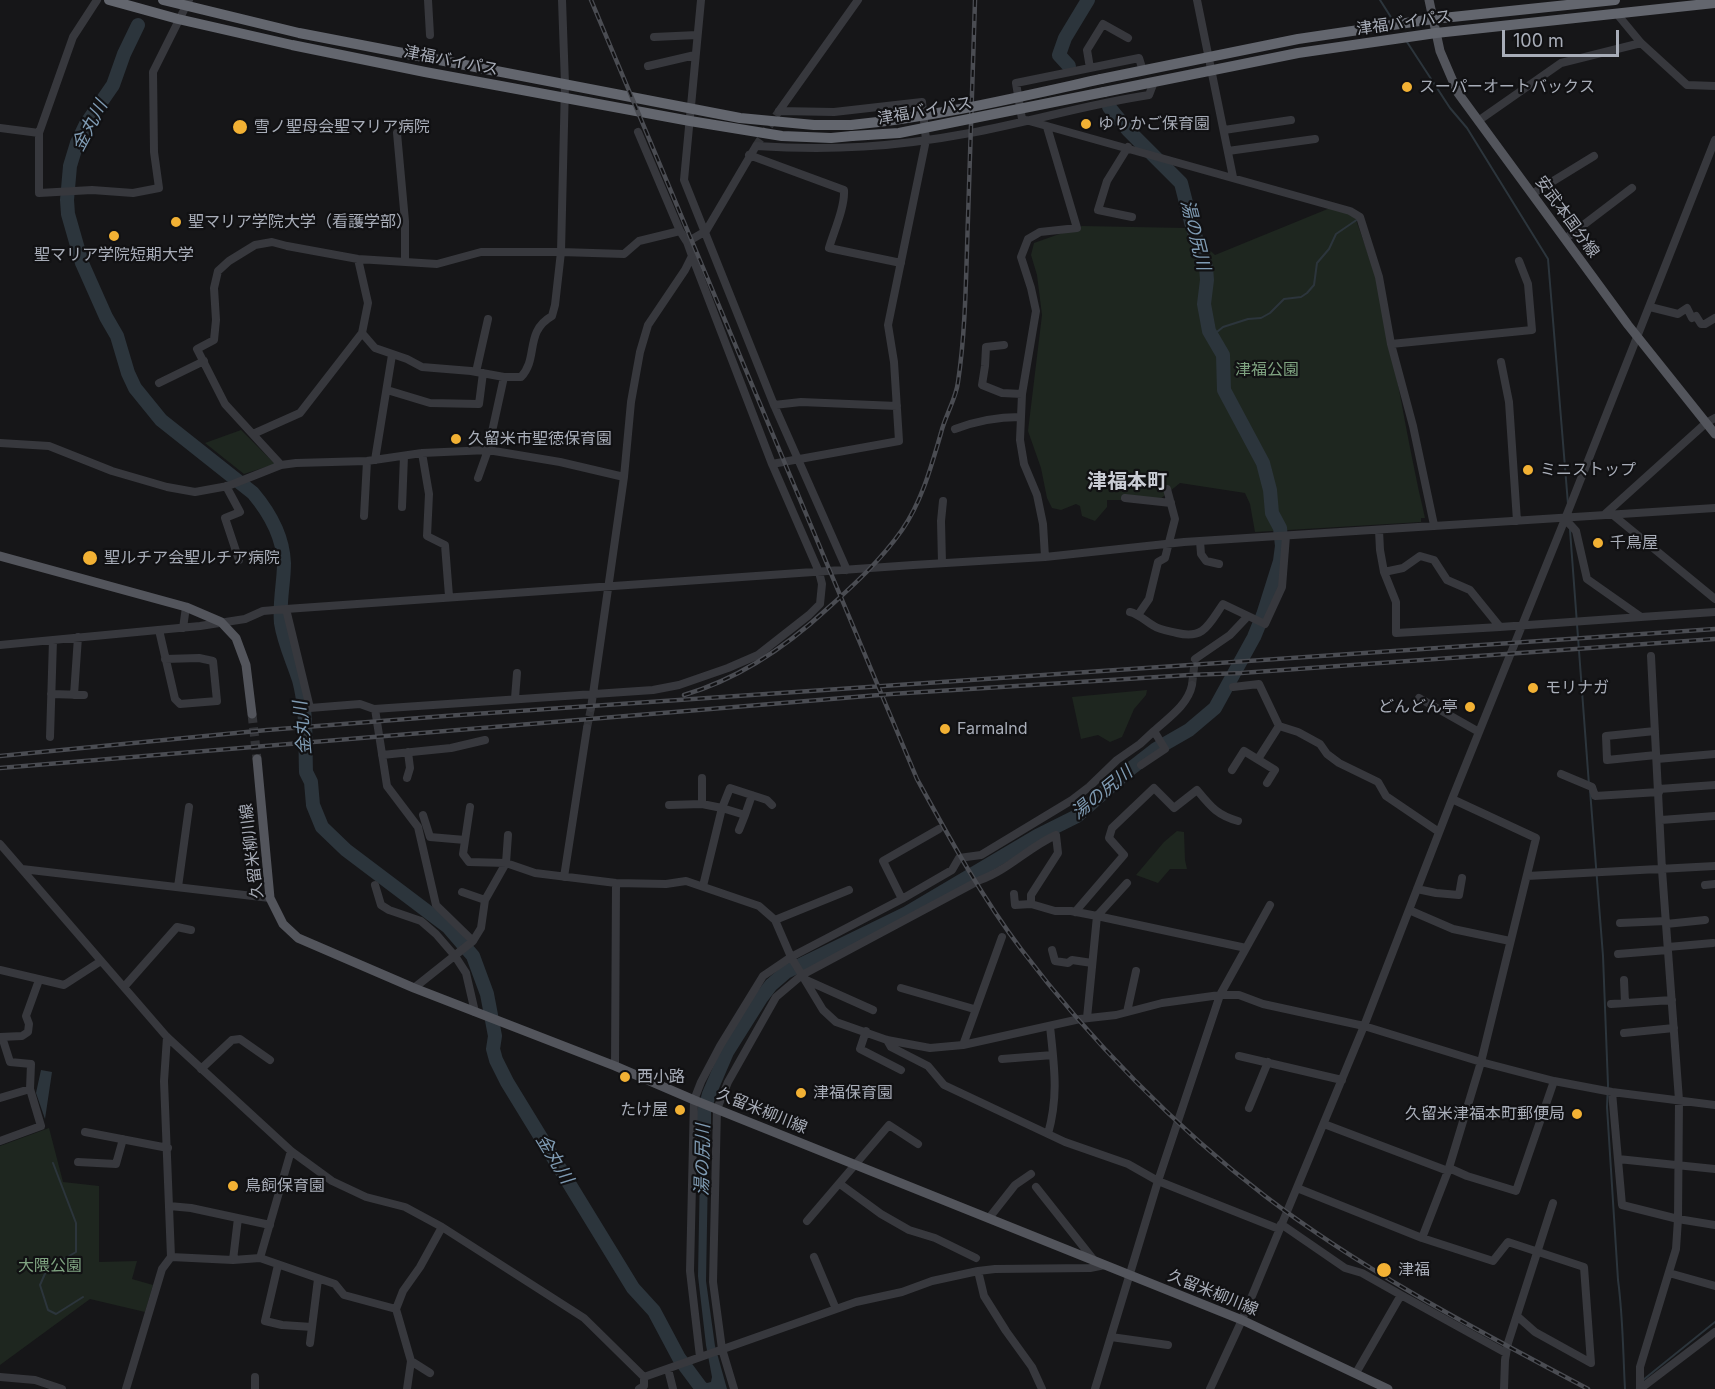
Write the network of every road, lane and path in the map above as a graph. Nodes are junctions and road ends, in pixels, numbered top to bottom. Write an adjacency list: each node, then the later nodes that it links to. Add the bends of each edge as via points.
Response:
1 (97, 0): 43 (street, via 73,37)
2 (110, 0): 16 (highway, 津福バイパス)
3 (163, 0): 11 (highway, 津福バイパス)
4 (428, 0): 18 (street)
5 (561, 0): 30 (street)
6 (701, 0): 19 (street)
7 (858, 0): 46 (street, via 779,111 834,112 922,102)
8 (1197, 0): 24 (street)
9 (1428, 0): 15 (main road, 安武本国分線)
10 (1615, 0): 12 (highway, 津福バイパス)
11 (188, 3): 16 (street); 30 (highway, 津福バイパス, via 299,33)
12 (1552, 3): 15 (highway, 津福バイパス)
13 (1715, 3): 14 (highway, 津福バイパス)
14 (1617, 14): 17 (highway, 津福バイパス); 22 (street)
15 (1433, 18): 17 (main road, 安武本国分線); 24 (highway, 津福バイパス)
16 (178, 19): 32 (highway, 津福バイパス, via 414,70); 43 (street, via 153,72 154,152 159,188 133,193 39,193)
17 (1436, 33): 27 (highway, 津福バイパス); 37 (main road, 安武本国分線, via 1458,93)
18 (430, 34)
19 (697, 35): 20 (street); 23 (street)
20 (654, 38)
21 (1128, 38): 26 (street, via 1103,24 1087,50)
22 (1641, 43): 31 (street, via 1687,85); 37 (street, via 1561,63)
23 (695, 55): 25 (street); 33 (street)
24 (1210, 57): 27 (street); 28 (highway, 津福バイパス)
25 (648, 66)
26 (1090, 68): 28 (street, via 1139,58); 34 (street, via 1016,83)
27 (1212, 70): 29 (highway, 津福バイパス); 40 (street)
28 (1143, 71): 41 (highway, 津福バイパス, bridge)
29 (1154, 82): 34 (street, via 1149,95); 41 (highway, 津福バイパス, bridge, via 899,133)
30 (565, 84): 32 (street); 33 (highway, 津福バイパス)
31 (1715, 86)
32 (564, 97): 36 (highway, 津福バイパス); 60 (street)
33 (691, 108): 36 (street); 41 (highway, 津福バイパス)
34 (1024, 120): 38 (street); 46 (street)
35 (1291, 120): 40 (street)
36 (690, 121): 41 (highway, 津福バイパス, via 782,136); 57 (street, via 684,180)
37 (1478, 121): 54 (main road, 安武本国分線)
38 (1047, 127): 48 (street); 80 (street, via 1077,228 1040,232 1029,239 1021,257 1036,311)
39 (0, 128): 43 (street)
40 (1224, 130): 49 (street)
41 (851, 131)
42 (638, 132): 56 (street)
43 (39, 133)
44 (397, 133): 64 (street)
45 (1315, 139): 49 (street)
46 (926, 140): 50 (street, via 848,149 756,146); 65 (street)
47 (1715, 140): 66 (street)
48 (1128, 147): 52 (street); 55 (street, via 1107,181 1098,210)
49 (1228, 151): 52 (street)
50 (749, 155): 57 (street); 65 (street, via 844,190 842,210 829,248)
51 (1594, 156): 54 (street)
52 (1233, 177): 71 (street, via 1360,217 1379,277)
53 (1632, 188): 58 (street)
54 (1532, 194): 58 (main road, 安武本国分線)
55 (1132, 217)
56 (680, 231): 59 (street); 60 (street, via 639,242 624,254)
57 (706, 231): 59 (street); 81 (street)
58 (1565, 239): 70 (main road, 安武本国分線)
59 (687, 242): 61 (street)
60 (561, 252): 64 (street, via 480,252 437,264); 77 (street, via 552,316 540,323 527,370 521,376)
61 (692, 256): 94 (street); 97 (street, via 648,325 631,402)
62 (357, 259): 64 (street); 69 (street, via 368,303); 74 (street, via 272,242 255,245 229,261 218,271 214,288 214,340 197,349)
63 (1518, 261): 71 (street, via 1528,284 1532,330)
64 (405, 262)
65 (901, 263): 82 (street, via 888,325)
66 (1650, 307): 67 (street, via 1678,314 1687,308 1701,324); 70 (street)
67 (1715, 318)
68 (488, 319): 76 (street)
69 (362, 333): 73 (street, via 375,348); 86 (street, via 300,413)
70 (1638, 338): 84 (main road, 安武本国分線); 108 (street)
71 (1391, 344): 110 (street)
72 (1004, 345): 80 (street, via 986,347 982,385 1002,393)
73 (392, 355): 76 (street, via 422,368); 79 (street)
74 (204, 362): 78 (street); 86 (street, via 225,404)
75 (1501, 362): 109 (street, via 1509,402)
76 (480, 373): 77 (street); 79 (street, via 478,404 430,403)
77 (504, 377): 89 (street)
78 (159, 383)
79 (387, 390): 93 (street)
80 (1022, 394): 83 (street)
81 (774, 405): 82 (street, via 801,402); 92 (street)
82 (897, 406): 92 (street, via 899,441)
83 (1020, 417): 85 (street, via 1000,417); 116 (street, via 1024,464 1037,495)
84 (1711, 421): 87 (main road, 安武本国分線); 105 (street)
85 (955, 429)
86 (253, 434): 95 (street)
87 (1715, 434)
88 (0, 443): 98 (street, via 49,446 167,487 195,492)
89 (488, 450): 90 (street); 96 (street); 97 (street)
90 (422, 453): 91 (street); 124 (street, via 429,494 427,536 445,545)
91 (404, 456): 93 (street); 103 (street)
92 (799, 459): 94 (street); 120 (street)
93 (371, 461): 95 (street); 107 (street)
94 (772, 464): 121 (street)
95 (281, 465): 98 (street)
96 (478, 477)
97 (624, 477): 123 (street)
98 (226, 486): 117 (street, via 240,512 225,518)
99 (1167, 489): 102 (street)
100 (1125, 498): 102 (street)
101 (943, 501): 118 (street)
102 (1171, 502): 114 (street, via 1175,519)
103 (402, 507)
104 (1715, 508): 106 (street)
105 (1604, 515): 106 (street); 108 (street)
106 (1613, 515): 125 (street)
107 (364, 516)
108 (1565, 519): 109 (street); 132 (street, via 1576,531 1587,579); 134 (street)
109 (1517, 521): 110 (street)
110 (1434, 525): 111 (street)
111 (1379, 530): 112 (street); 122 (street)
112 (1286, 536): 113 (street); 131 (street, via 1282,587 1264,624)
113 (1200, 541): 114 (street); 119 (street, via 1206,561)
114 (1168, 544): 116 (street); 130 (street, via 1165,558 1158,562 1154,572 1149,599)
115 (0, 556): 126 (main road)
116 (1045, 557): 118 (street)
117 (239, 560)
118 (942, 563): 120 (street)
119 (1219, 564)
120 (847, 570): 121 (street)
121 (819, 572): 123 (street); 147 (street, via 820,604 758,655 679,685)
122 (1384, 572): 135 (street, via 1403,568 1420,556 1434,560 1447,580 1470,590); 135 (street, via 1396,602 1396,633)
123 (607, 586): 124 (street); 147 (street)
124 (449, 596): 127 (street)
125 (1715, 599)
126 (186, 606): 133 (main road); 136 (street)
127 (286, 609): 133 (street); 154 (street, via 310,708 360,704)
128 (1130, 612): 130 (street)
129 (1715, 612): 132 (street)
130 (1138, 615): 131 (street, via 1155,627 1194,636 1203,632 1223,604)
131 (1247, 616): 143 (street, via 1230,635)
132 (1641, 617): 134 (street)
133 (220, 622): 136 (street); 155 (main road, via 236,638 246,665)
134 (1523, 625): 135 (street); 160 (street)
135 (1500, 627)
136 (183, 628): 137 (street)
137 (159, 630): 138 (street); 142 (street)
138 (78, 637): 139 (street); 149 (street)
139 (53, 640): 140 (street); 148 (street)
140 (0, 645)
141 (1651, 656): 159 (street)
142 (165, 659): 142 (street, via 213,661 217,700 180,704 175,699)
143 (1195, 659)
144 (517, 673): 151 (street)
145 (1192, 685): 158 (street, via 1191,693 1176,712)
146 (1233, 687): 156 (street, via 1259,684)
147 (594, 693): 151 (street); 153 (street)
148 (51, 694): 149 (street); 161 (street)
149 (74, 695): 150 (street)
150 (84, 695)
151 (515, 698): 154 (street)
152 (1419, 698): 160 (street)
153 (591, 708)
154 (375, 709): 165 (street)
155 (252, 714)
156 (1279, 726): 168 (street); 192 (street, via 1320,744 1339,763 1377,782 1386,796)
157 (587, 729): 201 (street)
158 (1154, 731): 169 (street, via 1165,748); 215 (street, via 1116,759 1072,800 981,855 959,858 952,870)
159 (1655, 731): 166 (street); 166 (street, via 1606,736 1606,760)
160 (1479, 732): 178 (street)
161 (50, 737)
162 (484, 740): 163 (street)
163 (408, 752): 165 (street); 172 (street)
164 (1715, 754): 166 (street)
165 (382, 755): 228 (street, via 387,786 418,827 436,905)
166 (1656, 757): 176 (street)
167 (257, 759): 214 (main road, 久留米柳川線)
168 (1258, 759): 170 (street, via 1244,751); 174 (street, via 1275,770)
169 (1140, 765)
170 (1232, 770)
171 (1561, 774): 176 (street, via 1592,787 1595,796)
172 (407, 778)
173 (702, 778): 179 (street)
174 (1267, 783)
175 (1715, 785): 176 (street)
176 (1659, 790): 188 (street)
177 (752, 795): 180 (street); 184 (street, via 730,788); 186 (street)
178 (1452, 799): 192 (street); 200 (street, via 1536,838)
179 (702, 804): 181 (street); 184 (street)
180 (772, 804)
181 (669, 805)
182 (189, 807): 209 (street)
183 (470, 807): 194 (street)
184 (722, 808): 186 (street); 208 (street)
185 (423, 814): 194 (street, via 430,837)
186 (745, 815): 191 (street)
187 (1715, 816): 188 (street)
188 (1661, 820): 199 (street)
189 (1238, 821): 220 (street, via 1214,810 1197,790 1174,808 1154,788 1112,828 1109,838 1125,855)
190 (939, 829): 215 (street, via 883,861)
191 (739, 830)
192 (1439, 832): 210 (street)
193 (508, 835): 196 (street)
194 (465, 840): 196 (street, via 463,854 469,862)
195 (0, 844): 198 (street)
196 (506, 863): 201 (street); 216 (street)
197 (1715, 866): 199 (street)
198 (22, 869): 209 (street); 237 (street)
199 (1662, 870): 200 (street); 224 (street)
200 (1527, 876): 229 (street)
201 (564, 877): 203 (street)
202 (1462, 878): 210 (street, via 1459,895)
203 (616, 883): 208 (street, via 666,885 686,881); 271 (street)
204 (1127, 883): 221 (street)
205 (1715, 884): 207 (street)
206 (375, 885): 235 (street, via 381,905 421,921)
207 (1705, 885)
208 (703, 886): 222 (street, via 759,906)
209 (177, 887): 214 (street)
210 (1417, 889): 219 (street)
211 (849, 890): 222 (street)
212 (462, 892): 216 (street)
213 (1014, 894): 217 (street, via 1015,905)
214 (270, 898): 245 (main road, 久留米柳川線, via 283,924 298,938)
215 (902, 899): 236 (street)
216 (485, 900): 228 (street, via 481,928)
217 (1031, 904): 220 (street); 241 (street, via 1031,896 1058,853 1056,835 994,875)
218 (1270, 905): 231 (street)
219 (1409, 910): 229 (street, via 1454,929); 257 (street)
220 (1075, 912): 221 (street)
221 (1097, 916): 231 (street); 238 (street)
222 (775, 920): 236 (street)
223 (1705, 920): 224 (street)
224 (1666, 922): 225 (street); 232 (street)
225 (1620, 923)
226 (191, 930): 244 (street, via 177,927)
227 (1002, 937): 251 (street)
228 (473, 941): 235 (street)
229 (1510, 941): 270 (street)
230 (1713, 943): 232 (street)
231 (1246, 948): 247 (street)
232 (1668, 948): 234 (street); 248 (street)
233 (1052, 950): 238 (street, via 1055,962)
234 (1618, 954)
235 (455, 956): 245 (street); 253 (street, via 466,973)
236 (791, 957): 241 (street); 279 (street, via 763,976 720,1046)
237 (101, 961): 242 (street, via 64,985); 244 (street)
238 (1092, 963): 255 (street)
239 (0, 970): 242 (street)
240 (1136, 971): 254 (street)
241 (804, 978): 252 (street); 259 (street, via 823,1010 837,1022); 282 (street, via 776,997)
242 (39, 980): 261 (street, via 27,1016 28,1032)
243 (1624, 980): 249 (street)
244 (124, 987): 262 (street)
245 (414, 988): 253 (main road, 久留米柳川線)
246 (900, 988): 251 (street)
247 (1220, 994): 254 (street); 257 (street, via 1239,995); 299 (street)
248 (1672, 1000): 249 (street); 258 (street)
249 (1625, 1003): 250 (street)
250 (1611, 1004)
251 (974, 1009): 264 (street)
252 (873, 1010)
253 (474, 1011): 271 (main road, 久留米柳川線)
254 (1127, 1012): 255 (street)
255 (1087, 1018): 256 (street)
256 (1050, 1026): 264 (street); 265 (street)
257 (1364, 1026): 270 (street); 274 (street)
258 (1674, 1028): 260 (street); 280 (street)
259 (866, 1031): 263 (street); 273 (street, via 860,1049)
260 (1624, 1033)
261 (1, 1037): 276 (street, via 10,1062 31,1064)
262 (167, 1037): 272 (street); 290 (street, via 164,1081)
263 (887, 1040): 264 (street, via 930,1048); 286 (street, via 891,1047 928,1066 944,1085)
264 (963, 1046)
265 (1053, 1055): 267 (street); 286 (street, via 1056,1088)
266 (1239, 1056): 269 (street)
267 (1002, 1059)
268 (270, 1060): 272 (street, via 240,1039 232,1040)
269 (1268, 1062): 274 (street); 283 (street)
270 (1481, 1062): 275 (street); 296 (street)
271 (615, 1066): 279 (main road, 久留米柳川線)
272 (201, 1069): 291 (street)
273 (901, 1070)
274 (1342, 1080): 284 (street)
275 (1554, 1081): 277 (street); 296 (street, via 1516,1191)
276 (30, 1089): 278 (street); 288 (street, via 41,1126)
277 (1612, 1092): 280 (street); 292 (street)
278 (0, 1098)
279 (694, 1100): 282 (main road, 久留米柳川線); 341 (street, via 690,1272)
280 (1678, 1100): 281 (street); 295 (street)
281 (1715, 1104)
282 (713, 1107): 294 (main road, 久留米柳川線); 339 (street, via 713,1282)
283 (1249, 1108)
284 (1324, 1124): 296 (street); 302 (street)
285 (85, 1132): 287 (street)
286 (1048, 1134): 299 (street, via 1128,1164)
287 (123, 1139): 290 (street); 293 (street, via 116,1164)
288 (0, 1141)
289 (918, 1144): 294 (street, via 889,1125)
290 (168, 1148): 304 (street)
291 (291, 1151): 309 (street); 311 (street, via 332,1181 366,1197 405,1207)
292 (1618, 1159): 295 (street); 307 (street, via 1622,1205)
293 (78, 1162)
294 (854, 1164): 300 (street); 306 (main road, 久留米柳川線)
295 (1678, 1166): 297 (street); 307 (street)
296 (1448, 1169): 313 (street)
297 (1715, 1169)
298 (1031, 1174): 306 (street, via 1015,1185)
299 (1158, 1181): 312 (street); 325 (street)
300 (840, 1184): 308 (street); 318 (street, via 909,1230)
301 (1036, 1186): 319 (street)
302 (1297, 1188): 312 (street); 313 (street)
303 (1553, 1203): 314 (street)
304 (169, 1206): 305 (street); 315 (street)
305 (238, 1218): 309 (street); 320 (street)
306 (989, 1218): 319 (main road, 久留米柳川線)
307 (1678, 1219): 310 (street); 324 (street)
308 (807, 1221)
309 (270, 1225): 317 (street)
310 (1715, 1225)
311 (442, 1227): 329 (street); 348 (street, via 584,1318)
312 (1280, 1227): 328 (street, via 1345,1268); 332 (street)
313 (1422, 1238): 314 (street, via 1493,1261 1508,1242)
314 (1538, 1250): 331 (street); 331 (street, via 1584,1267 1591,1363 1535,1332)
315 (171, 1257): 320 (street); 350 (street, via 162,1269)
316 (814, 1257): 330 (street)
317 (260, 1258): 320 (street); 322 (street)
318 (976, 1258)
319 (1093, 1259): 321 (main road, 久留米柳川線)
320 (233, 1260)
321 (1106, 1264): 323 (street, via 1089,1268); 325 (main road, 久留米柳川線)
322 (278, 1265): 326 (street); 333 (street, via 265,1322)
323 (978, 1271): 330 (street); 356 (street, via 984,1296 1032,1367)
324 (1669, 1273): 327 (street); 361 (street, via 1640,1367)
325 (1128, 1275): 332 (main road, 久留米柳川線); 335 (street)
326 (318, 1279): 329 (street, via 335,1284 344,1295); 333 (street)
327 (1715, 1286)
328 (1401, 1295): 340 (street); 345 (street)
329 (396, 1309): 342 (street)
330 (836, 1309): 339 (street)
331 (1517, 1316): 340 (street)
332 (1242, 1320): 345 (main road, 久留米柳川線); 358 (street)
333 (312, 1327): 336 (street)
334 (1713, 1334): 337 (street); 361 (street)
335 (1111, 1337): 338 (street); 357 (street)
336 (310, 1343)
337 (1715, 1345)
338 (1168, 1346)
339 (720, 1350): 341 (street); 355 (street)
340 (1506, 1353): 360 (street)
341 (703, 1356): 343 (street)
342 (411, 1361): 344 (street); 352 (street)
343 (668, 1369): 348 (street); 354 (street)
344 (430, 1373)
345 (1356, 1373): 359 (main road, 久留米柳川線)
346 (0, 1377): 349 (street, via 35,1380)
347 (255, 1377): 351 (street)
348 (644, 1377): 353 (street, via 644,1386)
349 (62, 1389)
350 (126, 1389)
351 (255, 1389)
352 (407, 1389)
353 (639, 1389)
354 (673, 1389)
355 (734, 1389)
356 (1042, 1389)
357 (1095, 1389)
358 (1210, 1389)
359 (1388, 1389)
360 (1504, 1389)
361 (1640, 1389)

